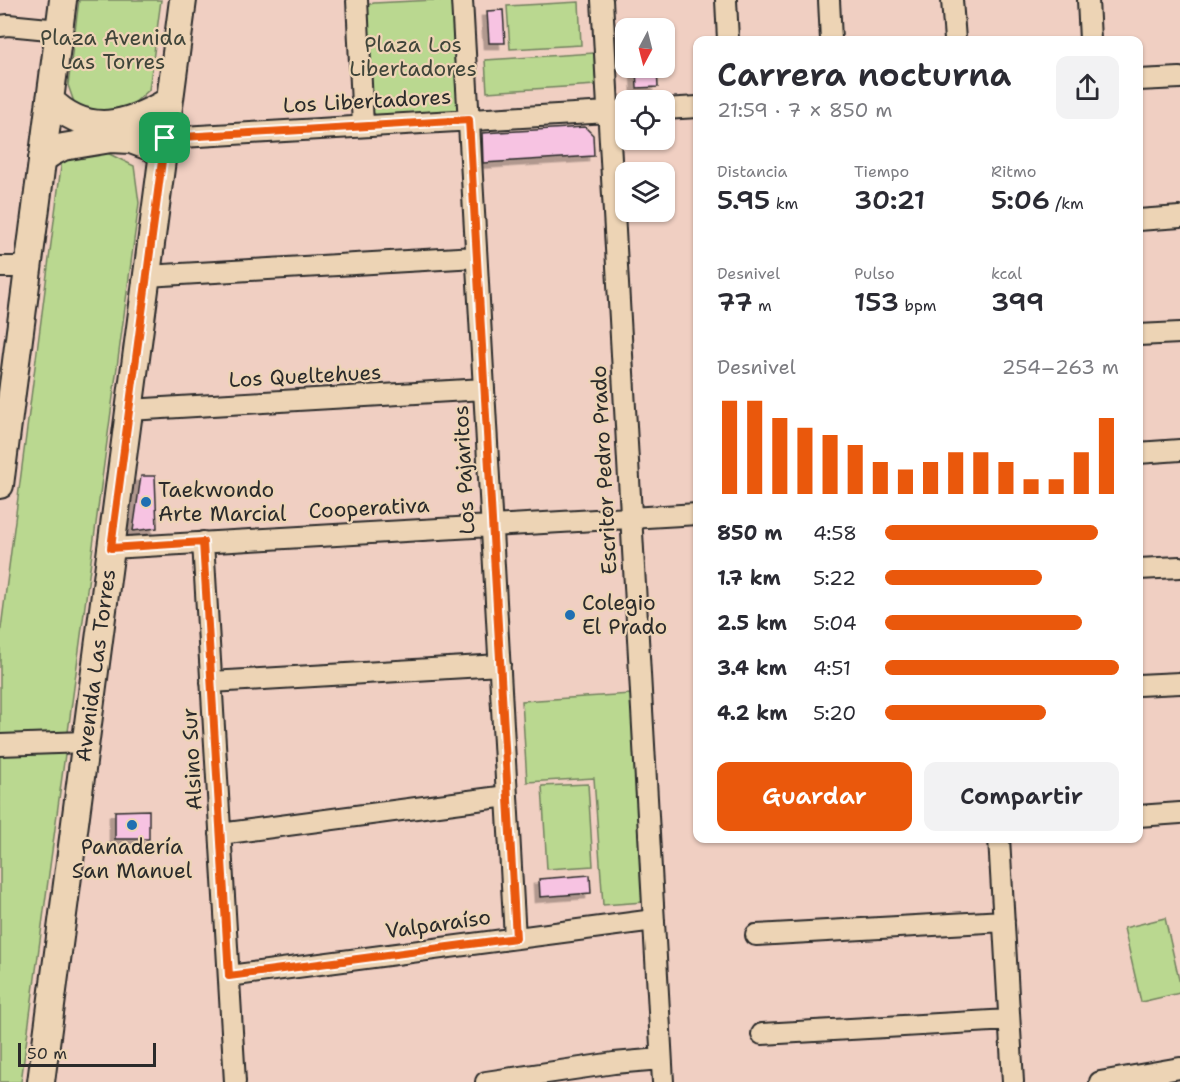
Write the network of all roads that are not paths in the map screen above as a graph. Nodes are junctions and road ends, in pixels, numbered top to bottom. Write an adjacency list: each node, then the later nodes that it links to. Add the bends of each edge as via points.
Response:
1 (63, 0): 12 (street)
2 (183, 0): 21 (street, Avenida Las Torres)
3 (357, 0): 4 (street); 26 (street)
4 (365, 0)
5 (462, 0): 25 (street, Los Pajaritos)
6 (602, 0): 19 (street, Escritor Pedro Prado)
7 (726, 0): 13 (street)
8 (829, 0): 14 (street)
9 (952, 0): 15 (street)
10 (1088, 0): 16 (street)
11 (0, 26): 12 (street)
12 (59, 30): 20 (street)
13 (728, 36)
14 (831, 36)
15 (955, 36)
16 (1090, 36)
17 (1180, 78): 18 (street)
18 (1143, 80)
19 (615, 97)
20 (50, 100): 21 (street, via 70,116 92,123 124,122); 29 (street)
21 (170, 101): 27 (street, Avenida Las Torres)
22 (693, 107): 23 (street)
23 (675, 108)
24 (615, 112): 25 (street, Los Libertadores)
25 (469, 120): 26 (street, Los Libertadores); 32 (street, Los Pajaritos)
26 (363, 126): 27 (street, Los Libertadores)
27 (164, 145): 29 (street, via 111,139 63,147); 35 (street, Avenida Las Torres)
28 (618, 150): 45 (street, Escritor Pedro Prado)
29 (42, 159): 34 (street)
30 (1180, 217): 31 (street)
31 (1143, 220)
32 (476, 257): 35 (street); 39 (street, Los Pajaritos)
33 (0, 267): 34 (street)
34 (28, 267): 38 (street)
35 (146, 276): 40 (street, Avenida Las Torres)
36 (1180, 333): 37 (street)
37 (1143, 335)
38 (7, 381): 43 (street)
39 (484, 389): 40 (street, Los Queltehues); 46 (street, Los Pajaritos)
40 (129, 411): 48 (street, Avenida Las Torres)
41 (1180, 450): 42 (street)
42 (1143, 453)
43 (0, 485)
44 (693, 514): 45 (street, Cooperativa)
45 (631, 518): 46 (street, Cooperativa); 62 (street, Escritor Pedro Prado)
46 (492, 526): 47 (street, Cooperativa); 51 (street, Los Pajaritos)
47 (203, 542): 48 (street, Cooperativa); 52 (street, Alsino Sur)
48 (111, 548): 55 (street, Avenida Las Torres)
49 (1180, 567): 50 (street)
50 (1143, 569)
51 (500, 665): 52 (street); 57 (street, Los Pajaritos)
52 (211, 682): 60 (street, Alsino Sur)
53 (1180, 683): 54 (street)
54 (1143, 686)
55 (85, 742): 56 (street); 71 (street, Avenida Las Torres)
56 (0, 745)
57 (507, 796): 60 (street); 65 (street, Los Pajaritos)
58 (1180, 813): 59 (street)
59 (1143, 816)
60 (220, 834): 66 (street, Alsino Sur)
61 (999, 843): 63 (street)
62 (654, 920): 65 (street, Valparaíso); 69 (street, Escritor Pedro Prado)
63 (1004, 921): 64 (street); 67 (street)
64 (756, 935)
65 (516, 938): 66 (street, Valparaíso)
66 (229, 976): 72 (street, Alsino Sur)
67 (1010, 1020): 68 (street); 75 (street)
68 (762, 1035)
69 (662, 1059): 73 (street, via 614,1062); 74 (street, Escritor Pedro Prado)
70 (1180, 1068): 76 (street)
71 (41, 1082)
72 (235, 1082)
73 (486, 1082)
74 (663, 1082)
75 (1013, 1082)
76 (1100, 1082)

